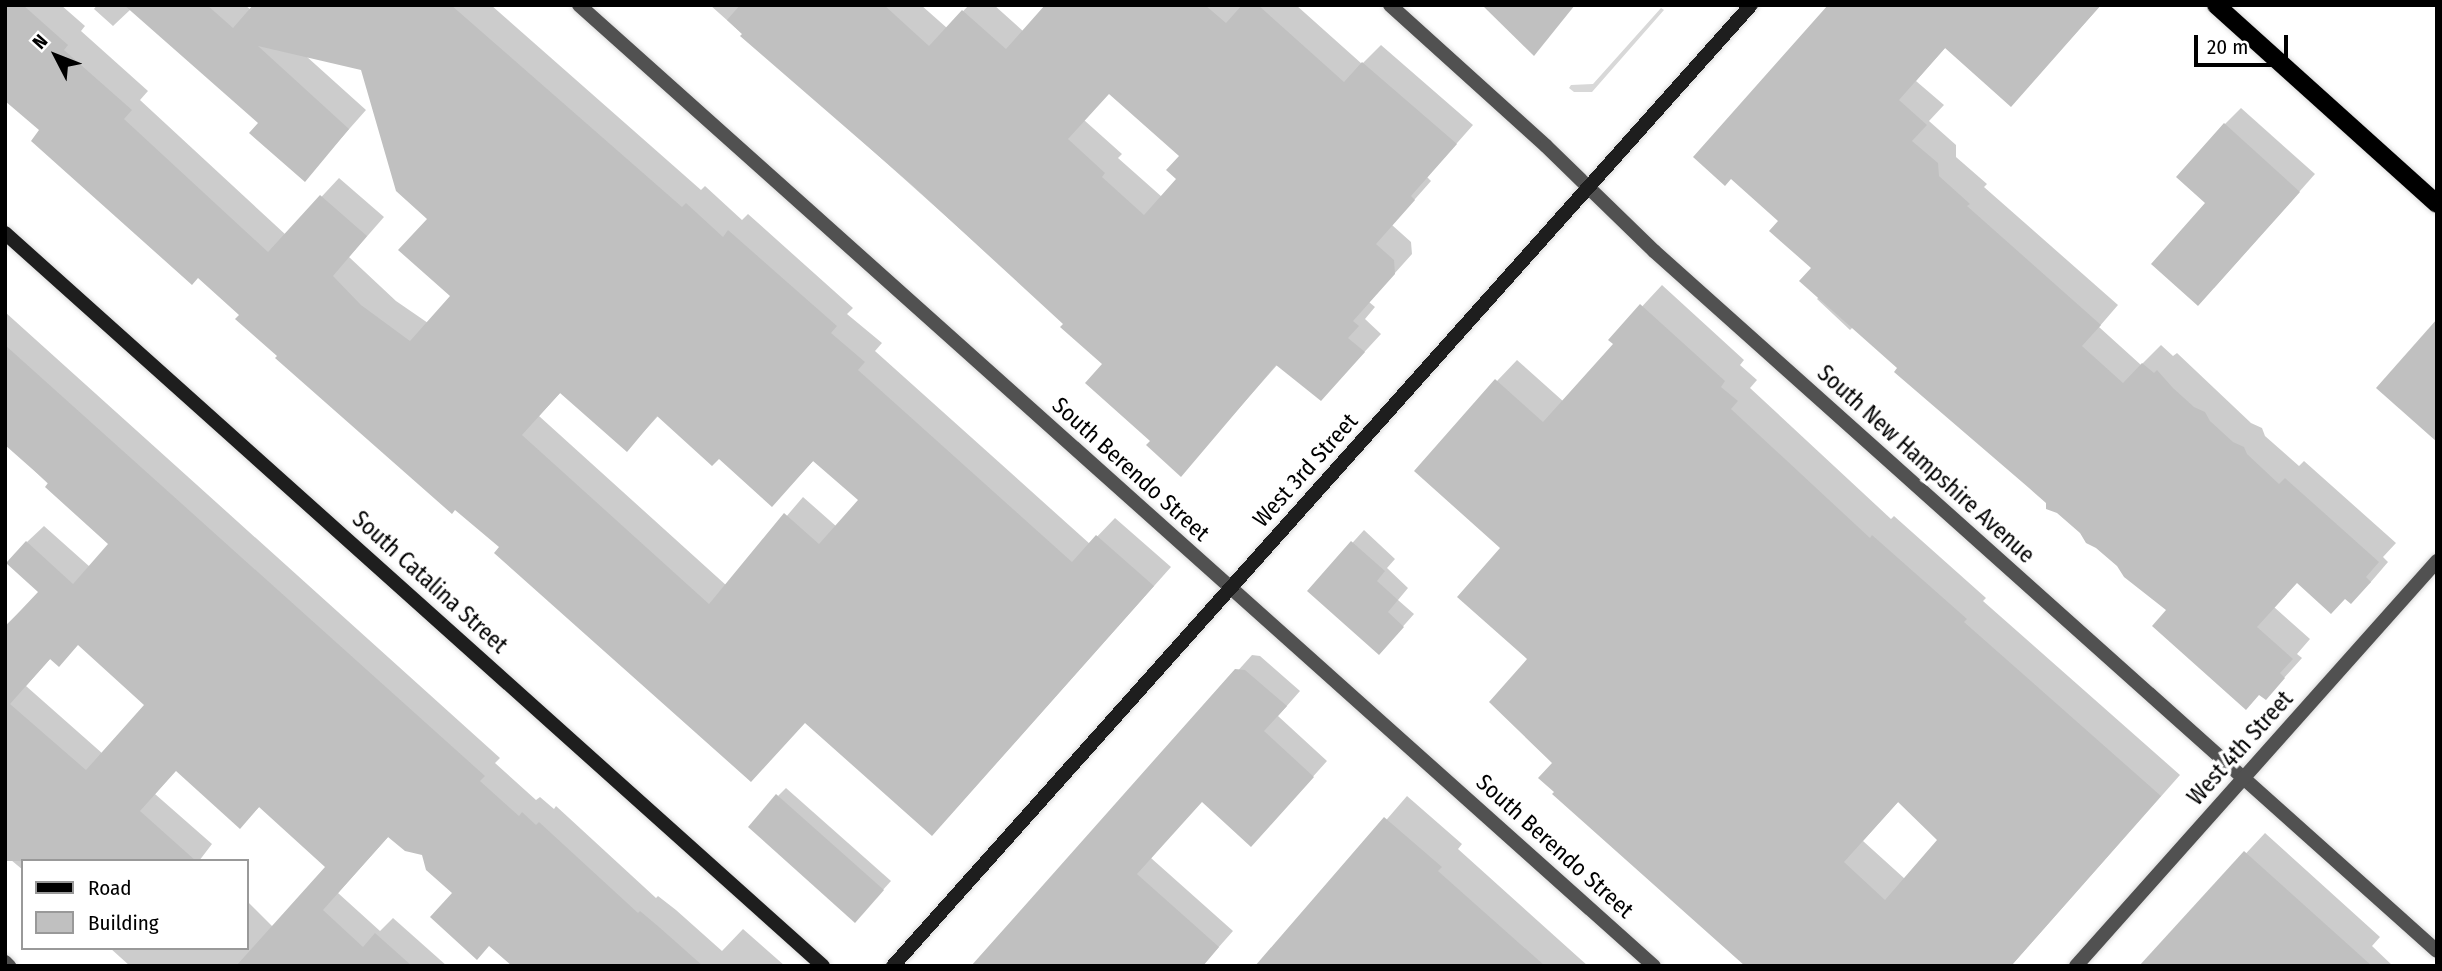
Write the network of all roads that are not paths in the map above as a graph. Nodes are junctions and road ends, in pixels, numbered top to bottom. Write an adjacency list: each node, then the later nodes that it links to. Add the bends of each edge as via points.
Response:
1 (579, 5): 9 (street, South Berendo Street)
2 (1390, 5): 5 (street, South New Hampshire Avenue)
3 (1751, 5): 5 (main road, West 3rd Street)
4 (2216, 5): 6 (main road)
5 (1588, 187): 9 (main road, West 3rd Street); 10 (street, South New Hampshire Avenue)
6 (2437, 204)
7 (5, 233): 14 (main road, South Catalina Street)
8 (2437, 561): 10 (street, West 4th Street)
9 (1230, 587): 15 (main road, West 3rd Street); 16 (street, South Berendo Street)
10 (2244, 778): 11 (street, South New Hampshire Avenue); 17 (street, West 4th Street)
11 (2437, 951)
12 (5, 962): 13 (street)
13 (9, 966)
14 (823, 966)
15 (893, 966)
16 (1654, 966)
17 (2076, 966)

